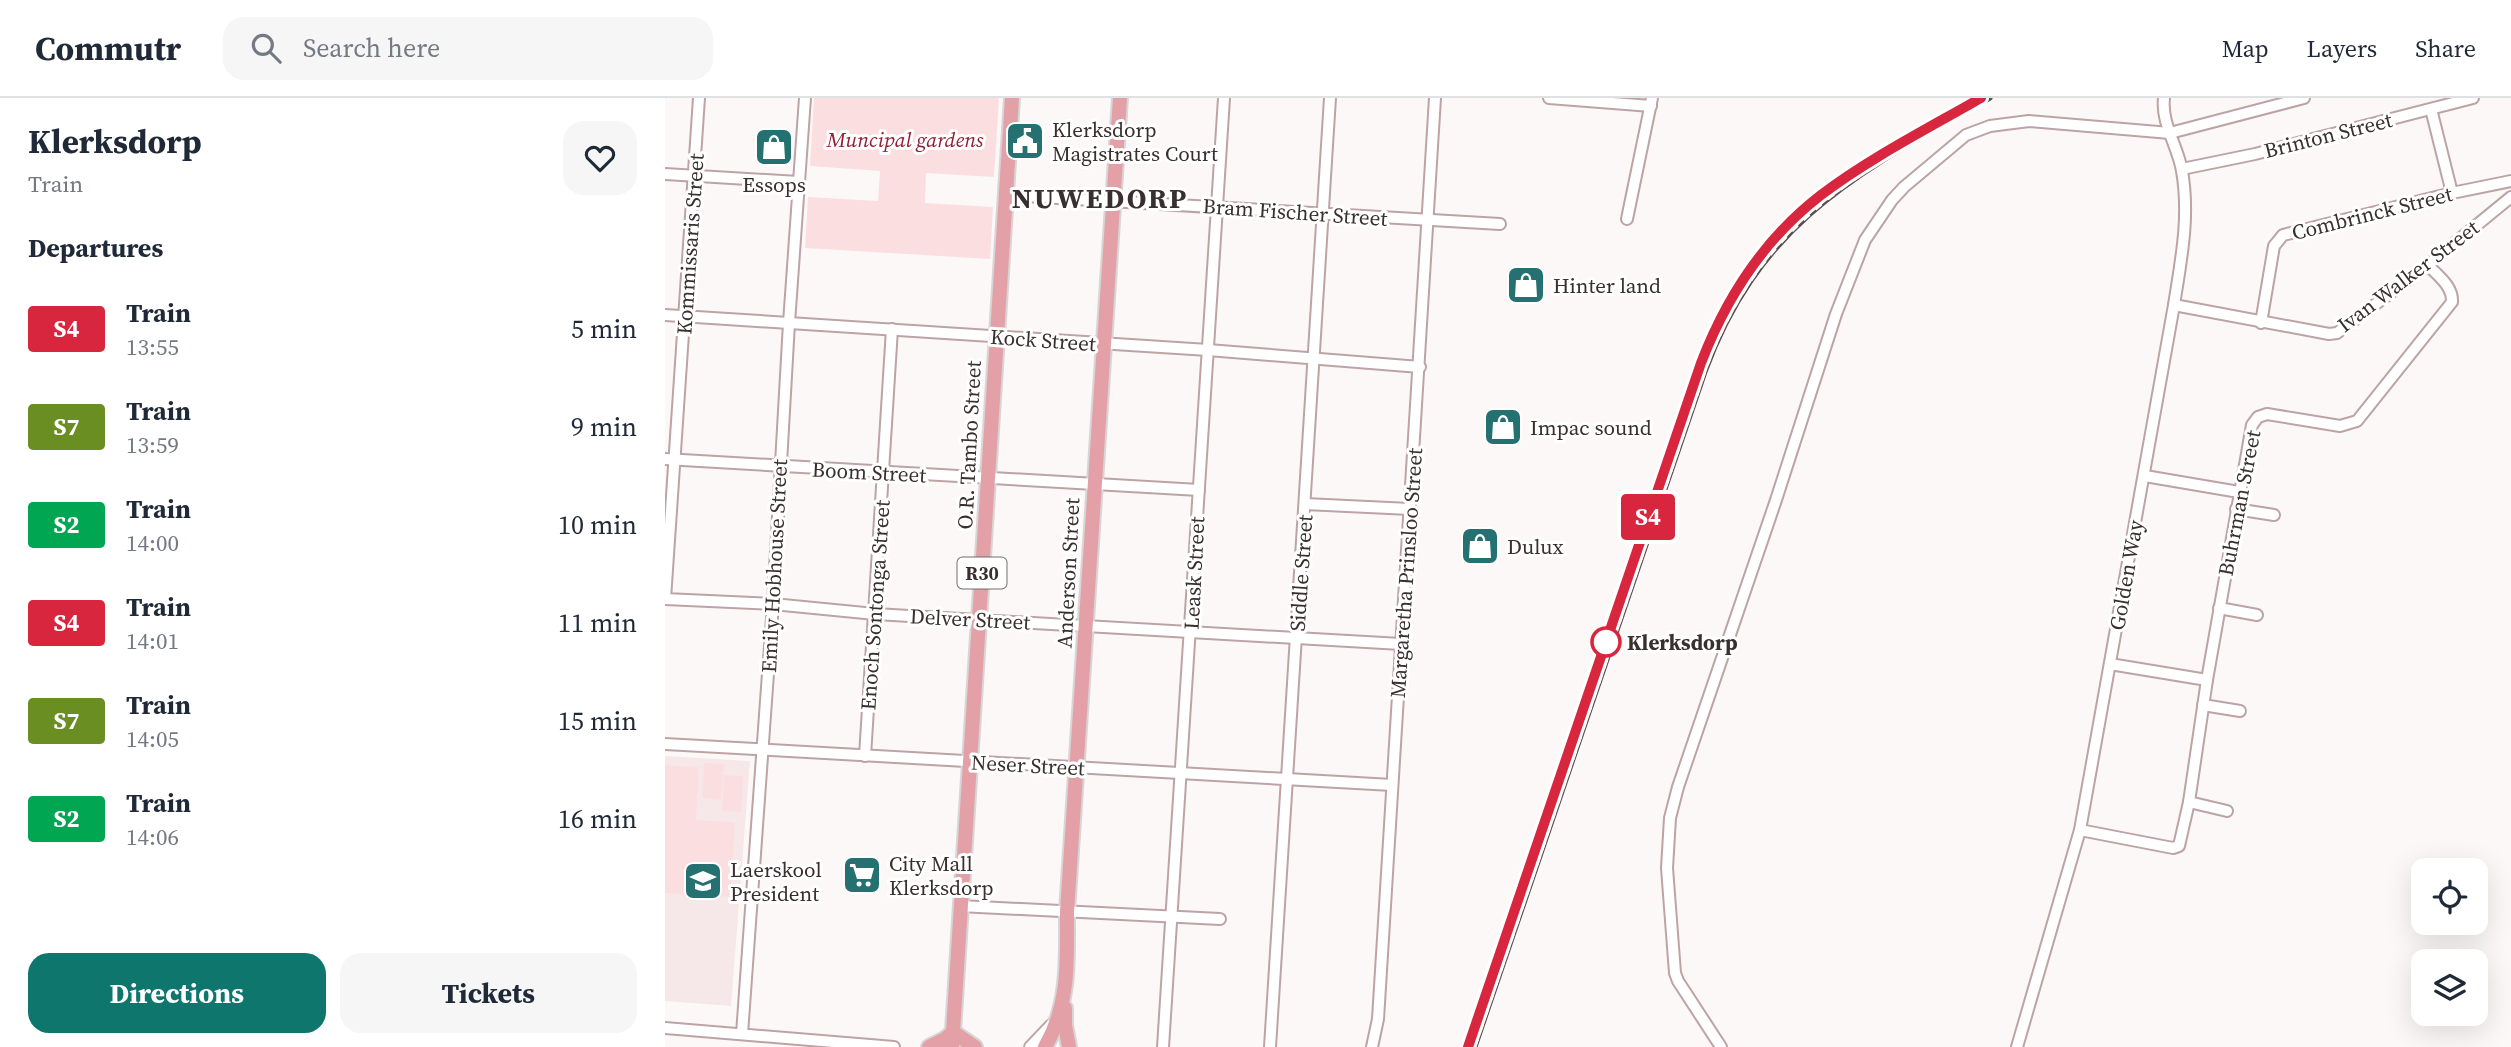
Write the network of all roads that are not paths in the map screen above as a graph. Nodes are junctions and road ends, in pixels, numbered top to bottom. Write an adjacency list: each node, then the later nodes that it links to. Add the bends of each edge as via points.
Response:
1 (699, 98): 17 (street, Kommissaris Street)
2 (805, 98): 19 (street, Emily Hobhouse Street)
3 (1012, 98): 21 (main road, O.R. Tambo Street / R30)
4 (1120, 98): 23 (main road, Anderson Street)
5 (1224, 98): 24 (street, Leask Street)
6 (1330, 98): 25 (street, Siddle Street)
7 (1435, 98): 27 (street, Margaretha Prinsloo Street)
8 (1549, 98): 12 (street)
9 (2164, 98): 14 (street, Golden Way)
10 (2304, 98): 14 (street)
11 (2473, 98): 13 (street, Brinton Street)
12 (1652, 102): 26 (street)
13 (2431, 109): 15 (street, Brinton Street); 20 (street)
14 (2170, 133): 15 (street, Golden Way); 96 (street, via 2029,121 1990,126 1966,135 1904,187 1865,240 1826,342 1670,818 1667,868 1675,973)
15 (2182, 169): 30 (street, Golden Way, via 2186,227)
16 (665, 174): 17 (street)
17 (694, 176): 19 (street); 32 (street, Kommissaris Street)
18 (2511, 181): 20 (street, Combrinck Street)
19 (798, 182): 33 (street, Emily Hobhouse Street)
20 (2452, 193): 34 (street, Combrinck Street, via 2283,235 2273,254)
21 (1006, 195): 23 (street, Bram Fischer Street); 36 (main road, O.R. Tambo Street / R30)
22 (2511, 197): 29 (street, Ivan Walker Street)
23 (1114, 201): 24 (street, Bram Fischer Street); 37 (main road, Anderson Street)
24 (1217, 207): 25 (street, Bram Fischer Street); 38 (street, Leask Street)
25 (1322, 215): 27 (street, Bram Fischer Street); 39 (street, Siddle Street)
26 (1627, 219)
27 (1427, 220): 28 (street, Bram Fischer Street); 40 (street, Margaretha Prinsloo Street)
28 (1500, 224)
29 (2428, 265): 34 (street, Ivan Walker Street, via 2337,333); 48 (street, Buhrman Street, via 2449,288 2452,302 2363,415 2346,426 2267,414 2257,417)
30 (2174, 306): 34 (street, Ivan Walker Street); 44 (street, Golden Way)
31 (665, 315): 32 (street, Kock Street)
32 (686, 316): 33 (street, Kock Street); 41 (street, Kommissaris Street)
33 (789, 323): 35 (street, Kock Street); 42 (street, Emily Hobhouse Street)
34 (2261, 323)
35 (892, 330): 36 (street, Kock Street); 43 (street, Enoch Sontonga Street)
36 (996, 336): 37 (street, Kock Street); 45 (main road, O.R. Tambo Street / R30)
37 (1104, 344): 38 (street, Kock Street); 46 (main road, Anderson Street)
38 (1208, 350): 39 (street, Kock Street); 47 (street, Leask Street)
39 (1314, 360): 40 (street, Kock Street); 49 (street, Siddle Street)
40 (1420, 367): 50 (street, Margaretha Prinsloo Street)
41 (670, 459): 42 (street, Boom Street); 53 (street, Kommissaris Street)
42 (780, 467): 43 (street, Boom Street); 54 (street, Emily Hobhouse Street)
43 (884, 473): 45 (street, Boom Street); 56 (street, Enoch Sontonga Street)
44 (2145, 476): 48 (street); 63 (street, Golden Way)
45 (988, 478): 46 (street, Boom Street); 58 (main road, O.R. Tambo Street / R30)
46 (1095, 484): 47 (street, Boom Street); 59 (main road, Anderson Street)
47 (1199, 490): 60 (street, Leask Street)
48 (2239, 492): 51 (street, Buhrman Street)
49 (1305, 503): 50 (street); 61 (street, Siddle Street)
50 (1410, 509): 62 (street, Margaretha Prinsloo Street)
51 (2236, 509): 52 (street); 55 (street, Buhrman Street)
52 (2274, 515)
53 (665, 599): 54 (street, Delver Street)
54 (773, 604): 56 (street, Delver Street); 68 (street, Emily Hobhouse Street)
55 (2219, 608): 57 (street); 64 (street, Buhrman Street)
56 (875, 614): 58 (street, Delver Street); 69 (street, Enoch Sontonga Street)
57 (2257, 615)
58 (979, 620): 59 (street, Delver Street); 70 (main road, O.R. Tambo Street / R30)
59 (1086, 626): 60 (street, Delver Street); 71 (main road, Anderson Street)
60 (1191, 633): 61 (street, Delver Street); 72 (street, Leask Street)
61 (1296, 639): 62 (street, Delver Street); 73 (street, Siddle Street)
62 (1401, 644): 74 (street, Margaretha Prinsloo Street)
63 (2110, 664): 64 (street); 77 (street, Golden Way)
64 (2207, 680): 65 (street, Buhrman Street)
65 (2203, 705): 66 (street); 75 (street, Buhrman Street)
66 (2240, 711)
67 (665, 744): 68 (street, Neser Street)
68 (762, 750): 69 (street, Neser Street); 85 (street, Emily Hobhouse Street)
69 (865, 755): 70 (street, Neser Street)
70 (969, 761): 71 (street, Neser Street); 78 (main road, O.R. Tambo Street / R30)
71 (1077, 768): 72 (street, Neser Street); 79 (main road, Anderson Street)
72 (1181, 773): 73 (street, Neser Street); 80 (street, Leask Street)
73 (1287, 779): 74 (street, Neser Street); 94 (street, Siddle Street)
74 (1392, 785): 95 (street, Margaretha Prinsloo Street, via 1378,1019)
75 (2189, 802): 76 (street); 77 (street, Buhrman Street, via 2179,846 2173,848)
76 (2227, 811)
77 (2081, 830): 97 (street, Golden Way)
78 (959, 906): 79 (street); 86 (main road, O.R. Tambo Street / R30)
79 (1067, 912): 80 (street); 82 (main road, Anderson Street)
80 (1170, 917): 81 (street); 93 (street, Leask Street)
81 (1220, 919)
82 (1067, 985): 83 (main road, Anderson Street); 92 (main road)
83 (1057, 1017): 90 (street); 91 (main road, Anderson Street)
84 (665, 1028): 85 (street)
85 (742, 1034): 87 (street)
86 (952, 1040): 88 (main road); 89 (main road)
87 (894, 1047)
88 (929, 1047)
89 (975, 1047)
90 (1030, 1047)
91 (1045, 1047)
92 (1069, 1047)
93 (1163, 1047)
94 (1270, 1047)
95 (1372, 1047)
96 (1721, 1047)
97 (2017, 1047)

